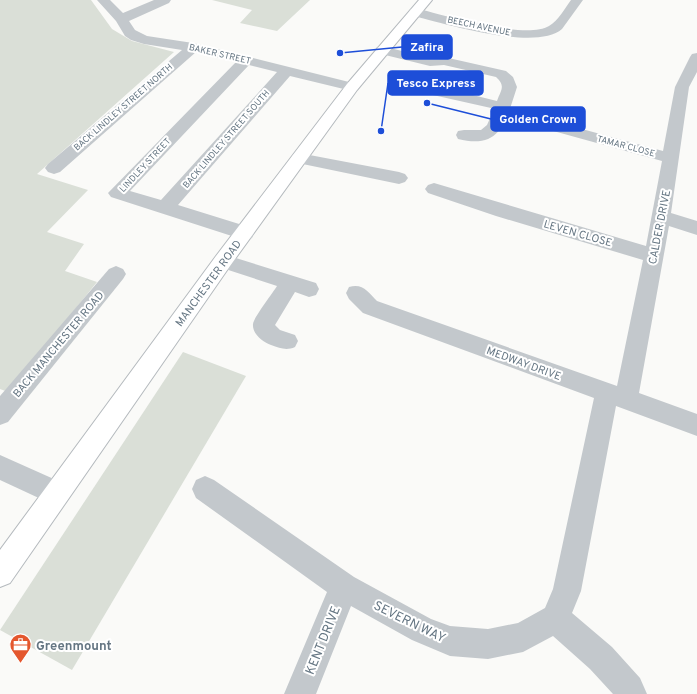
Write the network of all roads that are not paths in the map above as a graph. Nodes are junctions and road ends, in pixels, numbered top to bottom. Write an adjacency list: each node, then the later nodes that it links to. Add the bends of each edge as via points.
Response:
1 (103, 0): 5 (street, BAKER STREET)
2 (165, 0): 5 (street)
3 (577, 0): 4 (street, BEECH AVENUE, via 554,29 535,34 508,33)
4 (420, 6): 7 (main road, MANCHESTER ROAD)
5 (120, 19): 6 (street, BAKER STREET, via 136,37)
6 (193, 47): 9 (street, BAKER STREET); 18 (street, BACK LINDLEY STREET NORTH)
7 (382, 50): 11 (main road, MANCHESTER ROAD); 15 (street, via 430,62 444,61 501,74 508,80 510,87 493,128 487,134)
8 (697, 56): 17 (street, CALDER DRIVE, via 682,87)
9 (246, 60): 10 (street, BAKER STREET); 21 (street, LINDLEY STREET, via 117,193)
10 (287, 70): 11 (street, BAKER STREET); 21 (street, BACK LINDLEY STREET SOUTH)
11 (352, 86): 16 (main road, MANCHESTER ROAD)
12 (424, 88): 13 (street)
13 (491, 103)
14 (534, 120): 17 (street, TAMAR CLOSE)
15 (464, 135)
16 (299, 158): 19 (street); 24 (main road, MANCHESTER ROAD)
17 (671, 158): 22 (street, CALDER DRIVE)
18 (54, 168)
19 (399, 178)
20 (434, 189): 25 (street, LEVEN CLOSE)
21 (165, 208): 24 (street, LINDLEY STREET)
22 (661, 217): 23 (street); 25 (street, CALDER DRIVE)
23 (697, 228)
24 (244, 233): 26 (main road, MANCHESTER ROAD)
25 (654, 256): 30 (street, CALDER DRIVE)
26 (223, 261): 29 (street, via 300,286 264,324 268,334); 35 (main road, MANCHESTER ROAD)
27 (116, 274): 31 (street, BACK MANCHESTER ROAD)
28 (356, 293): 30 (street, MEDWAY DRIVE, via 370,307)
29 (287, 341)
30 (616, 396): 32 (street, MEDWAY DRIVE); 38 (street, via 566,591)
31 (0, 414)
32 (697, 425)
33 (0, 467): 35 (street)
34 (205, 489): 37 (street, SEVERN WAY)
35 (56, 493): 36 (main road, MANCHESTER ROAD)
36 (0, 573)
37 (344, 586): 38 (street, SEVERN WAY, via 422,630 450,641 488,644 523,637); 39 (street, KENT DRIVE)
38 (555, 618): 40 (street, via 601,658)
39 (300, 694)
40 (631, 694)

